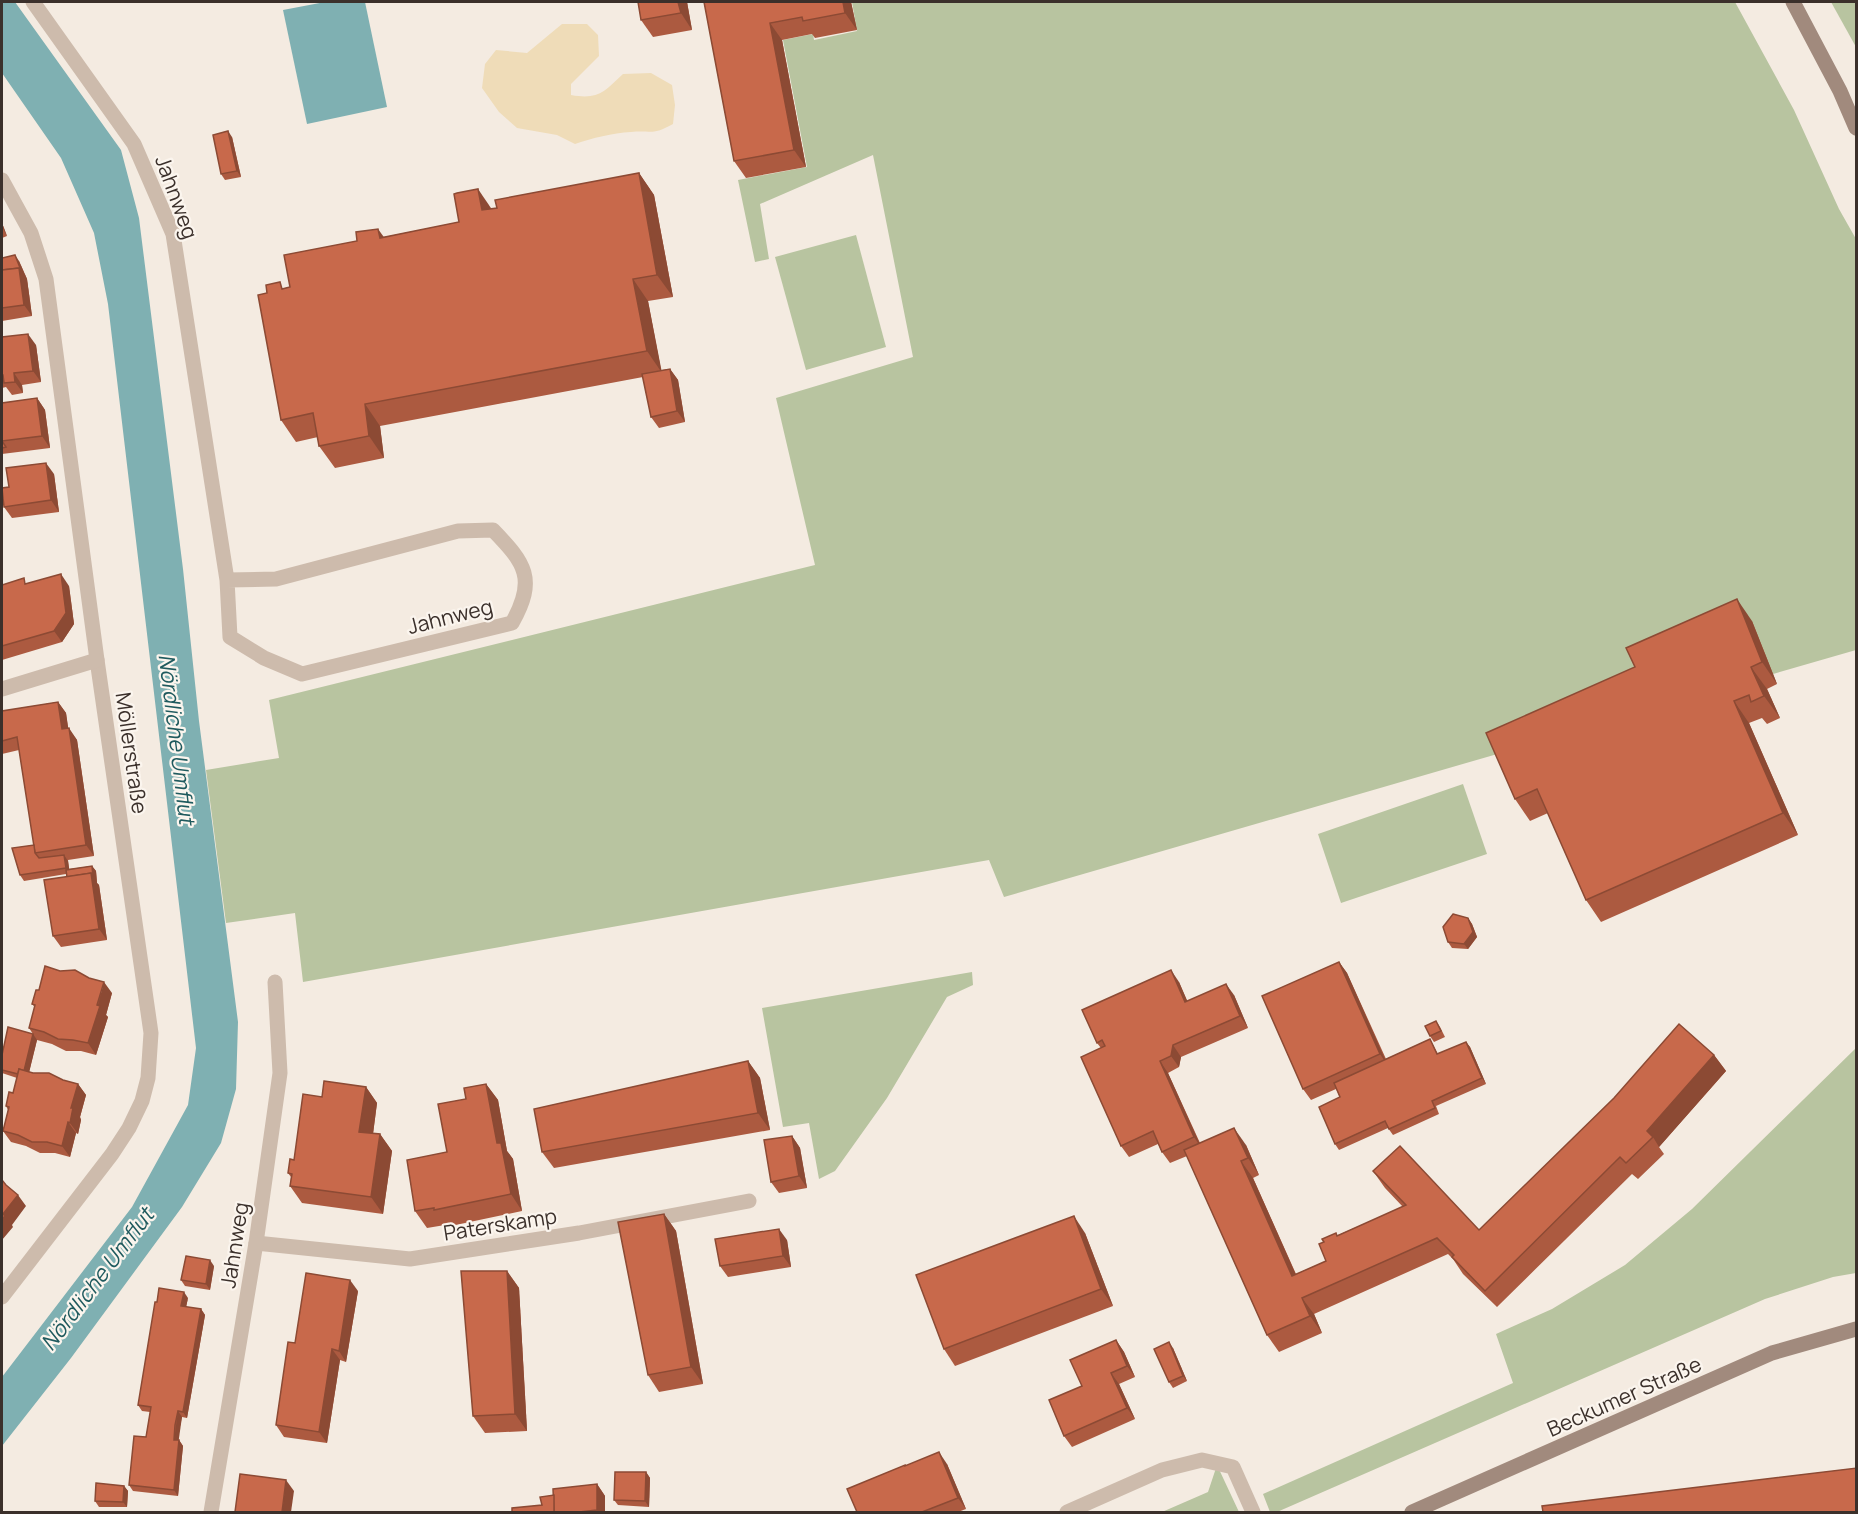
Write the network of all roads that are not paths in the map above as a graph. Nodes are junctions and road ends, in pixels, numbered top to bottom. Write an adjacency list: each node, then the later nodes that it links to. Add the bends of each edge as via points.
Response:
1 (33, 2): 5 (street, Jahnweg, via 134,144 173,234)
2 (1793, 2): 3 (main road)
3 (1857, 128)
4 (2, 180): 6 (street, Möllerstraße, via 32,233 46,279)
5 (227, 580): 5 (street, Jahnweg, via 230,637 264,658 302,674 512,622 523,604 527,575 512,550 493,530 458,531 276,579)
6 (97, 660): 7 (street); 11 (street, Möllerstraße, via 149,1009 148,1078 142,1101 123,1137)
7 (2, 689)
8 (276, 982): 10 (street, Jahnweg, via 280,1073)
9 (749, 1201): 10 (street, Paterskamp, via 410,1259)
10 (256, 1244): 13 (street, Jahnweg)
11 (2, 1297)
12 (1857, 1329): 16 (main road, Beckumer Straße, via 1772,1353)
13 (211, 1512)
14 (1067, 1512): 15 (street, via 1162,1470 1202,1460 1233,1467)
15 (1253, 1512)
16 (1413, 1512)

